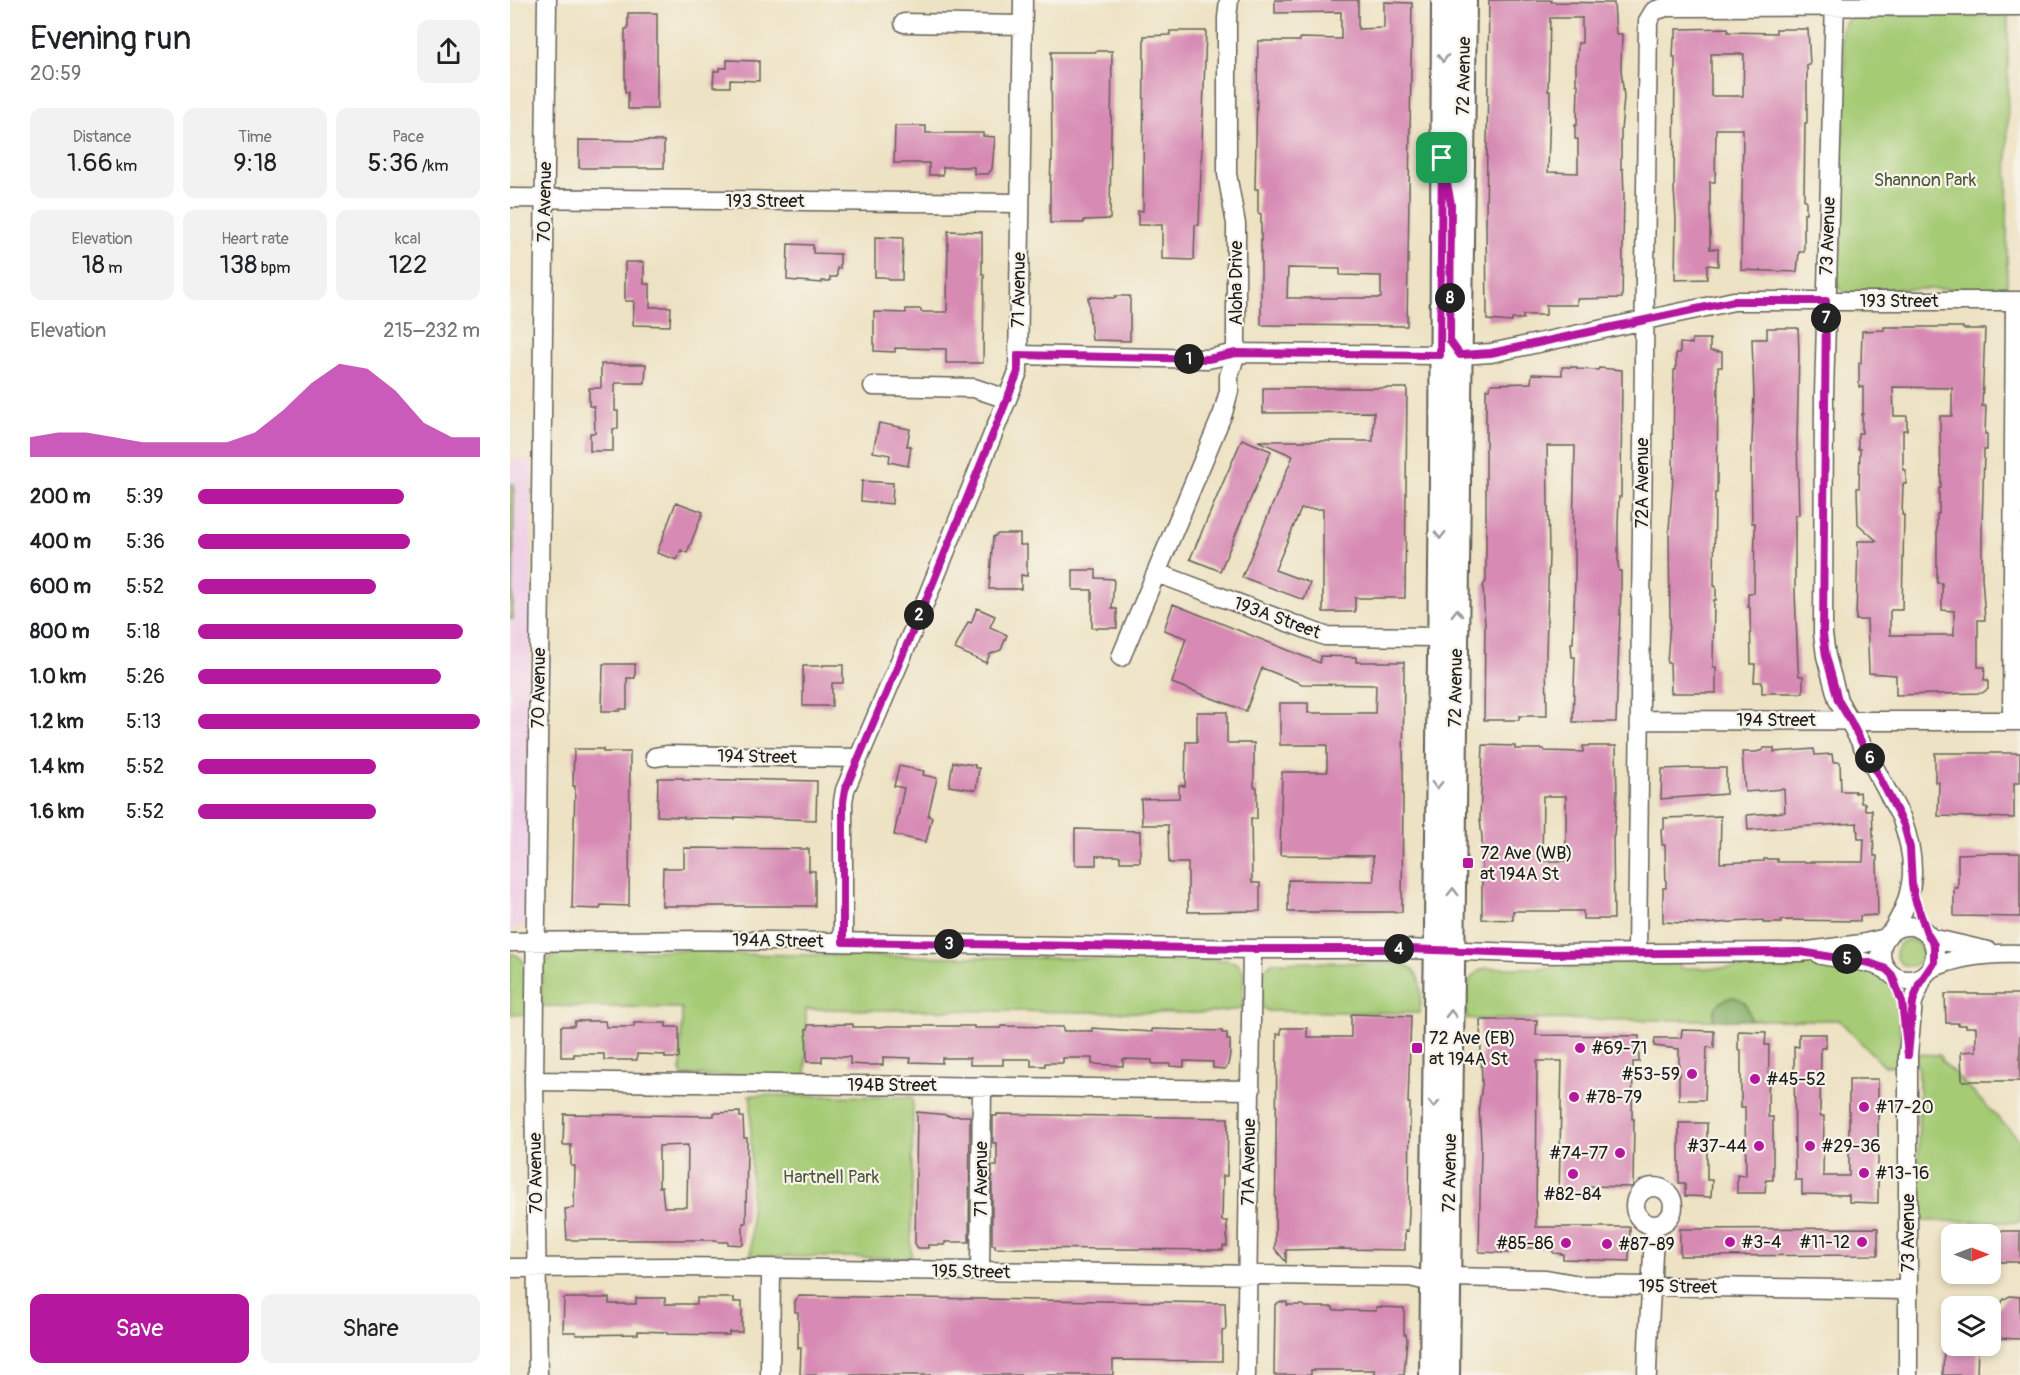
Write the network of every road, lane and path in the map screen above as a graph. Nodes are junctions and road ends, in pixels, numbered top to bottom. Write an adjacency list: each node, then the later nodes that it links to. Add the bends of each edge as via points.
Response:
1 (547, 0): 11 (street, 70 Avenue)
2 (1023, 0): 9 (street, 71 Avenue)
3 (1229, 0): 16 (street, Aloha Drive, via 1227,174 1236,224)
4 (1443, 0): 18 (main road, 72 Avenue, one-way to 18, via 1442,158)
5 (1465, 0): 18 (main road, 72 Avenue)
6 (1835, 4): 7 (street); 13 (street, 73 Avenue); 15 (street, 72A Avenue, via 1666,7 1650,15)
7 (2020, 6)
8 (904, 23): 9 (street)
9 (1023, 25): 12 (street, 71 Avenue)
10 (510, 198): 11 (street, 193 Street)
11 (546, 199): 12 (street, 193 Street); 34 (street, 70 Avenue)
12 (1019, 203): 17 (street, 71 Avenue)
13 (1826, 301): 14 (street, 193 Street); 15 (street, 193 Street, via 1734,301); 25 (street, 73 Avenue, via 1823,634 1838,700)
14 (2018, 301): 26 (street)
15 (1643, 319): 18 (street, 193 Street, via 1491,353); 24 (street, 72A Avenue)
16 (1236, 353): 17 (street, 193 Street, via 1208,359); 18 (street, 193 Street); 21 (street, Aloha Drive, via 1223,413)
17 (1018, 355): 20 (street, 71 Avenue, via 1018,372)
18 (1450, 355): 22 (main road, 72 Avenue, one-way to 22); 36 (main road, 72 Avenue, one-way to 18, via 1458,530 1448,494)
19 (873, 386): 20 (street, via 974,388)
20 (1007, 399): 28 (street, 71 Avenue)
21 (1157, 573): 22 (street, 193A Street, via 1325,636); 23 (street, Aloha Drive)
22 (1439, 637): 36 (main road, 72 Avenue, one-way to 36)
23 (1121, 657)
24 (1640, 720): 25 (street, 194 Street); 37 (street, 72A Avenue)
25 (1850, 720): 26 (street, 194 Street); 29 (street, 73 Avenue, via 1901,817 1910,848)
26 (2016, 721)
27 (656, 757): 28 (street, 194 Street)
28 (858, 758): 33 (street, 71 Avenue, via 843,802)
29 (1912, 885): 30 (street, 73 Avenue, via 1903,914); 31 (street, 73 Avenue)
30 (1889, 934): 31 (street, via 1906,926); 38 (street, 194A Street, via 1861,944); 41 (street, via 1881,953)
31 (1929, 935): 39 (street); 42 (street, via 1935,953)
32 (510, 942): 34 (street, 194A Street)
33 (843, 942): 34 (street, 194A Street); 35 (street, 194A Street)
34 (536, 943): 44 (street, 70 Avenue)
35 (1252, 949): 36 (street, 194A Street); 46 (street, 71A Avenue)
36 (1444, 950): 37 (street, 194A Street); 53 (main road, 72 Avenue)
37 (1637, 952): 38 (street, 194A Street)
38 (1801, 952): 41 (street, 194A Street, via 1870,963)
39 (1999, 954): 40 (street); 42 (street, via 1963,958)
40 (2020, 954)
41 (1889, 972): 42 (street, via 1908,980); 43 (street, 73 Avenue, via 1903,1009)
42 (1927, 972): 43 (street, 73 Avenue, via 1913,1002)
43 (1908, 1055): 55 (street, 73 Avenue)
44 (534, 1081): 45 (street, 194B Street); 49 (street, 70 Avenue)
45 (982, 1086): 46 (street, 194B Street); 51 (street, 71 Avenue)
46 (1251, 1090): 52 (street, 71A Avenue)
47 (1654, 1225): 54 (street)
48 (510, 1268): 49 (street, 195 Street)
49 (537, 1268): 50 (street, 195 Street); 56 (street, 70 Avenue)
50 (771, 1269): 51 (street, 195 Street); 57 (street)
51 (981, 1272): 52 (street, 195 Street)
52 (1247, 1275): 53 (street, 195 Street); 58 (street, 71A Avenue)
53 (1440, 1279): 54 (street, 195 Street, via 1546,1279 1580,1286); 59 (main road, 72 Avenue); 60 (main road); 61 (main road, 72 Avenue)
54 (1651, 1287): 55 (street, 195 Street); 62 (street)
55 (1908, 1290): 63 (street, 73 Avenue)
56 (537, 1375)
57 (770, 1375)
58 (1246, 1375)
59 (1431, 1375)
60 (1440, 1375)
61 (1448, 1375)
62 (1647, 1375)
63 (1908, 1375)

